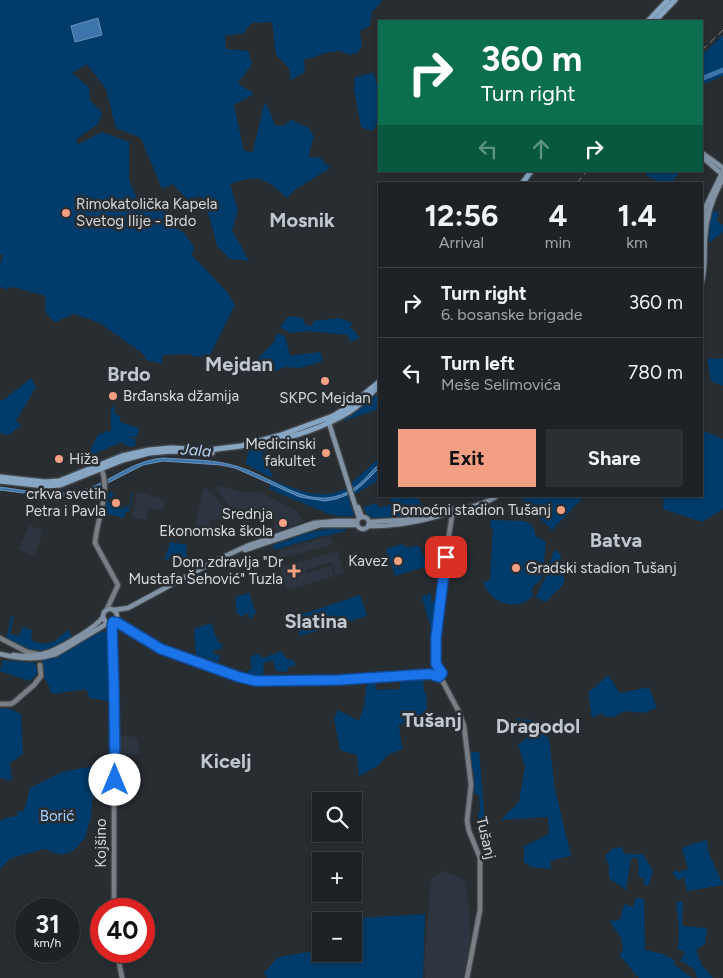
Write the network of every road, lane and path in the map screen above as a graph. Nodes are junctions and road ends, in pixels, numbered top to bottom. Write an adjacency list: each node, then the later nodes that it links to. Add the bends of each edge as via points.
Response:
1 (668, 0): 3 (main road)
2 (675, 0): 4 (main road)
3 (649, 20)
4 (656, 20)
5 (703, 154): 8 (main road)
6 (703, 157): 8 (main road)
7 (530, 172): 10 (main road)
8 (723, 172): 11 (main road, via 706,206)
9 (723, 179): 12 (main road, via 708,214)
10 (523, 182)
11 (703, 224)
12 (703, 274)
13 (378, 383): 15 (main road)
14 (378, 387): 15 (main road, via 353,409)
15 (329, 420): 16 (main road, via 259,442 208,452 171,448 122,456); 22 (main road)
16 (102, 471): 17 (main road, via 52,482); 18 (main road, via 60,485); 24 (street, via 105,488 95,543 118,584)
17 (0, 477)
18 (0, 481)
19 (490, 497): 21 (main road)
20 (495, 497): 21 (main road)
21 (453, 511): 23 (main road, via 404,524); 35 (street, via 439,600)
22 (359, 520): 23 (main road, via 367,519); 23 (main road, via 362,529); 25 (main road, via 320,524 233,553)
23 (368, 524)
24 (111, 608): 25 (main road); 26 (main road, via 104,612); 27 (main road)
25 (125, 608): 27 (main road)
26 (103, 617): 27 (main road); 32 (main road, via 67,644)
27 (113, 622): 32 (main road, via 56,654); 35 (street, via 161,649 256,681 338,680); 37 (street, Kojšino)
28 (0, 638): 29 (street)
29 (18, 647): 31 (street, via 18,654); 32 (street)
30 (0, 653): 31 (main road); 33 (main road)
31 (11, 654): 32 (main road)
32 (43, 656): 33 (main road); 34 (street)
33 (32, 660): 34 (street)
34 (40, 664): 36 (street, via 41,676 37,681 10,704)
35 (437, 673): 40 (street, Tušanj, via 464,726 471,785 467,821 480,858 480,910)
36 (0, 704)
37 (114, 898)
38 (119, 963): 39 (street)
39 (122, 978)
40 (467, 978)

